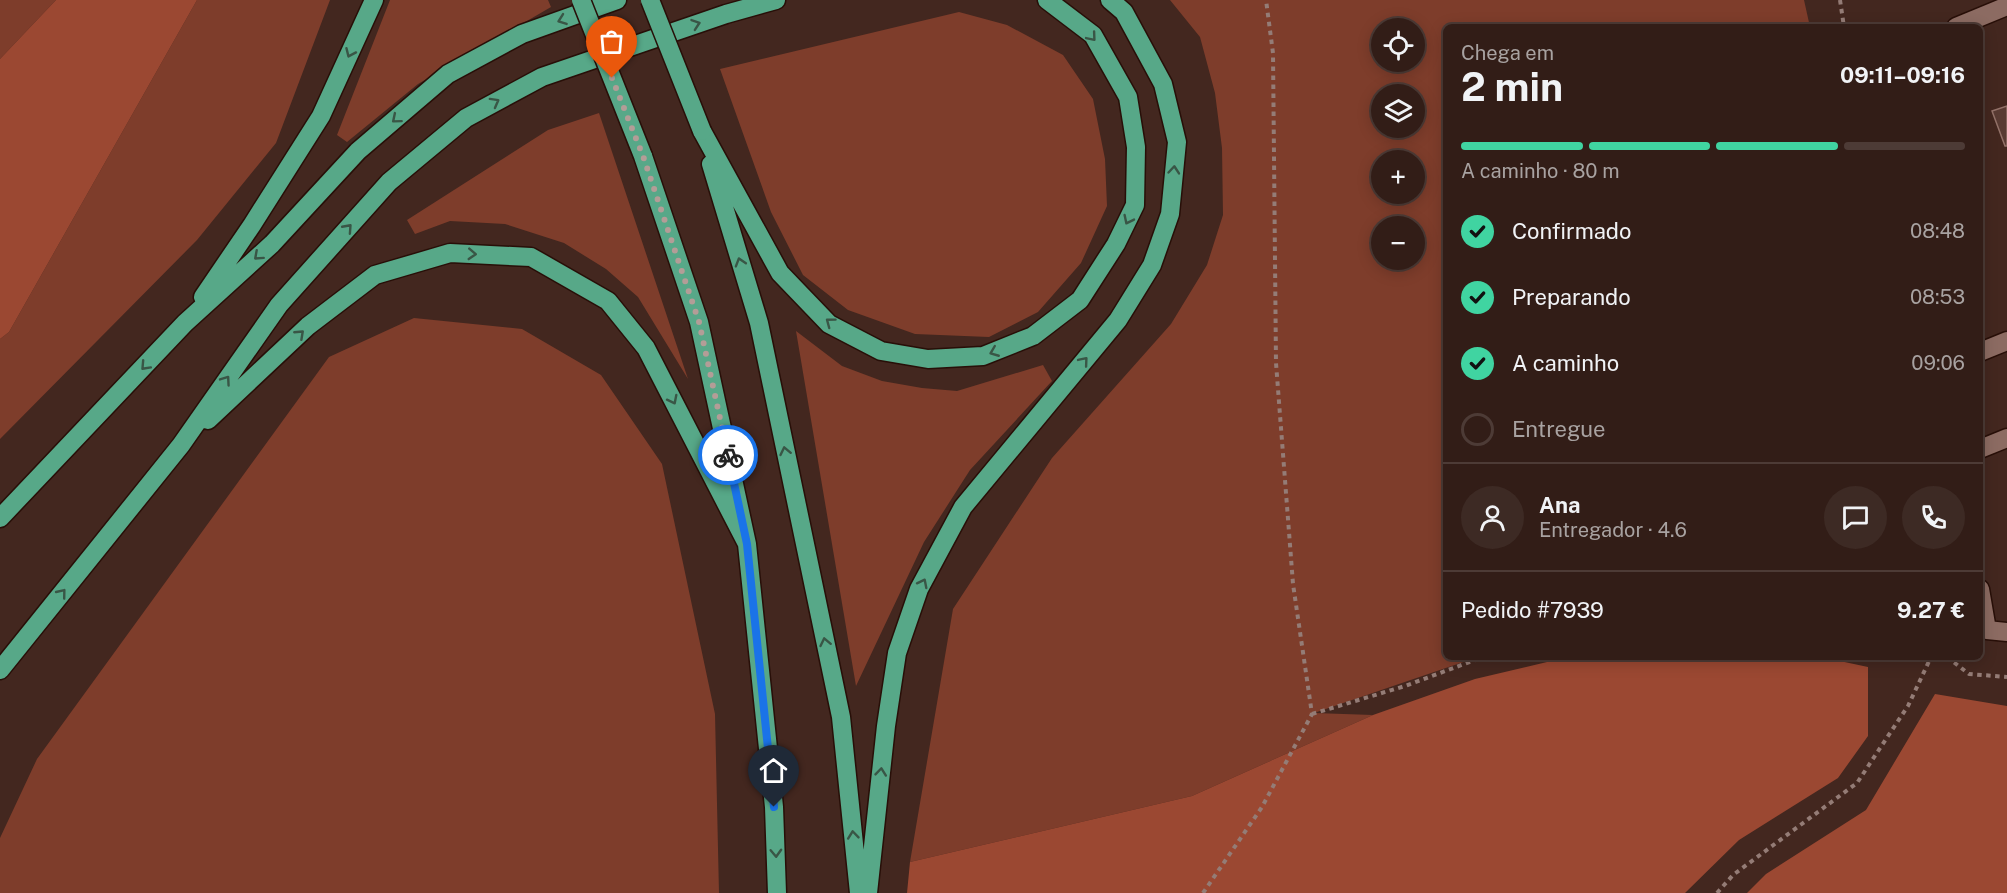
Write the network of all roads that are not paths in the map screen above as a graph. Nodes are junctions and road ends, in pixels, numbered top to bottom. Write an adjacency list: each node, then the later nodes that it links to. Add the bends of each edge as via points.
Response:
1 (374, 0): 11 (highway, one-way to 11, via 321,116)
2 (581, 0): 18 (highway, bridge, via 643,156 699,322)
3 (617, 0): 11 (highway, one-way to 11, via 522,34 448,74 358,151 272,244)
4 (650, 0): 10 (highway, bridge)
5 (776, 0): 15 (highway, one-way to 5, via 279,305 389,182 466,118 542,77)
6 (1047, 0): 10 (highway, one-way to 10, via 1093,35 1128,98 1136,147 1135,205 1116,244 1080,300 1033,336 983,356 928,359 881,351 829,324 780,273)
7 (1110, 0): 26 (highway, one-way to 7, via 897,653 920,589 963,507 1118,320 1152,266 1170,214 1177,142 1163,84 1124,12)
8 (2007, 6): 9 (street)
9 (1963, 24)
10 (702, 131): 25 (highway, one-way to 10, via 841,717 759,323)
11 (185, 323): 17 (highway, one-way to 17)
12 (2007, 341): 13 (street)
13 (1983, 351)
14 (2007, 438): 16 (street)
15 (181, 445): 18 (highway, one-way to 18, via 308,326 375,275 450,253 531,257 608,301 646,348); 21 (highway, one-way to 15)
16 (1983, 448)
17 (0, 518)
18 (747, 544): 24 (highway, one-way to 24, via 774,807)
19 (1983, 607): 20 (street, via 1987,630)
20 (2007, 632)
21 (26, 639): 22 (highway); 23 (highway)
22 (0, 662)
23 (0, 670)
24 (777, 893)
25 (859, 893)
26 (868, 893)

